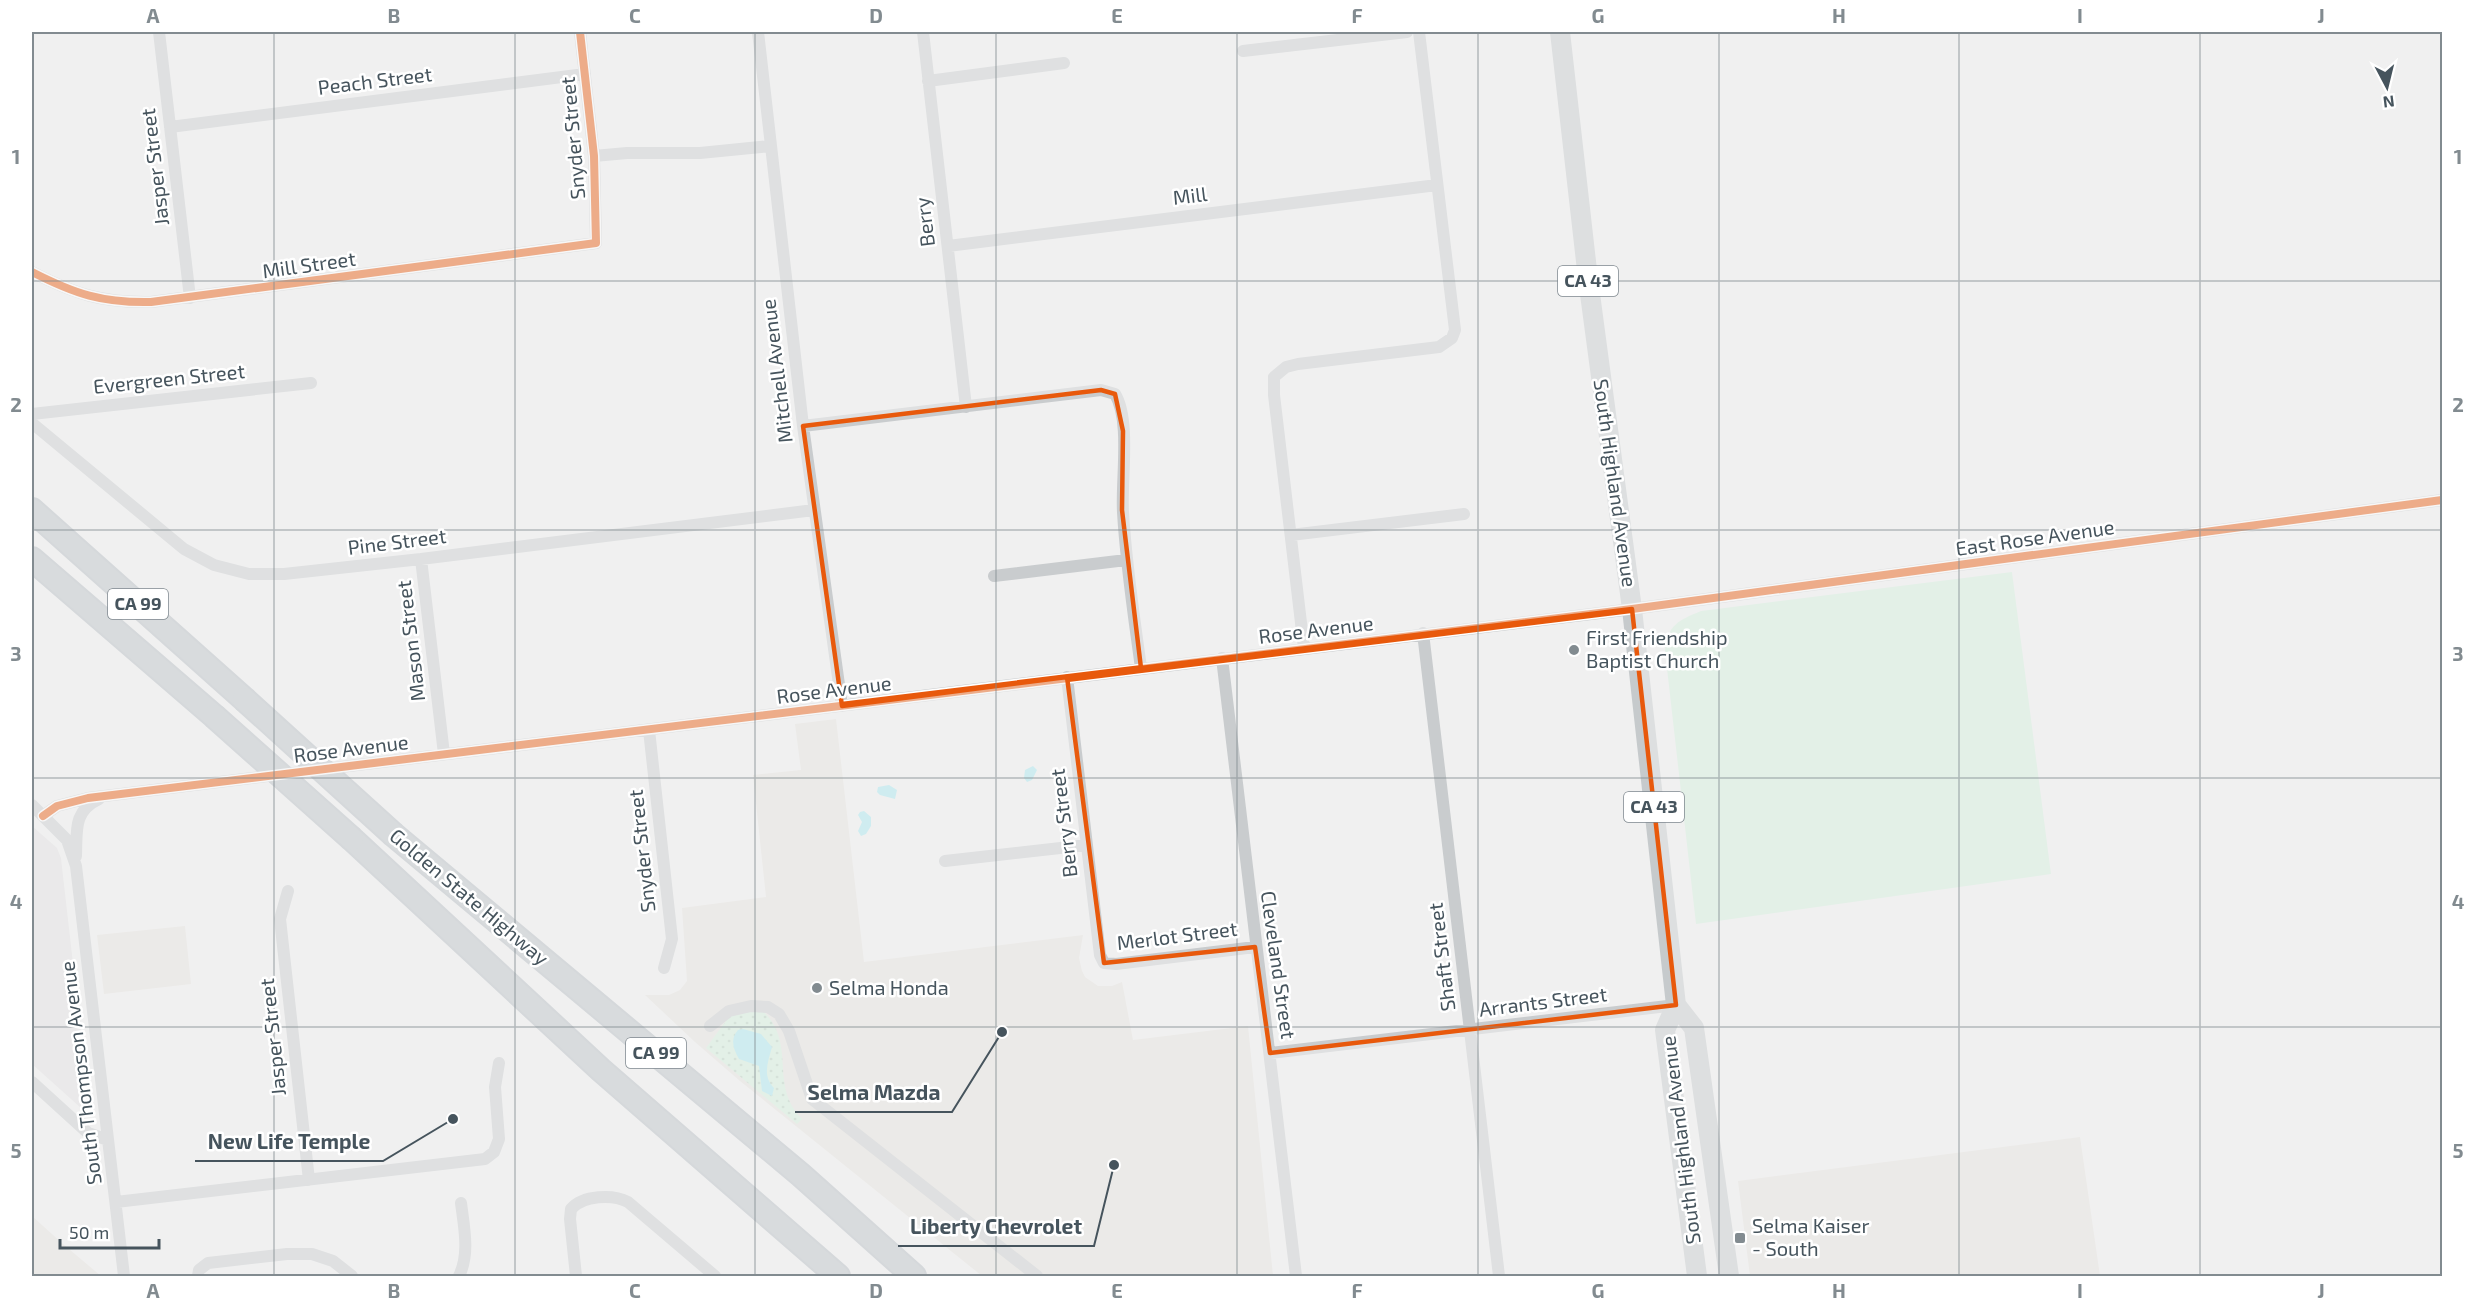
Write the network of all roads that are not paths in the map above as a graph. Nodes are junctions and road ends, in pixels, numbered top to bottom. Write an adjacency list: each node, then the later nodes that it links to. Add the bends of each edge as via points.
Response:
1 (159, 32): 12 (street, Jasper Street)
2 (580, 32): 10 (street, Snyder Street)
3 (758, 32): 13 (street, Mitchell Avenue)
4 (923, 32): 11 (street, Berry)
5 (1407, 32): 8 (street)
6 (1419, 32): 15 (street)
7 (1560, 32): 34 (main road, South Highland Avenue / CA 43)
8 (1243, 51)
9 (1064, 63): 11 (street)
10 (585, 74): 12 (street, Peach Street); 14 (street, Snyder Street)
11 (928, 81): 17 (street, Berry)
12 (170, 127): 19 (street, Jasper Street)
13 (770, 146): 14 (street, via 700,153); 24 (street, Mitchell Avenue)
14 (594, 156): 16 (street, Snyder Street)
15 (1437, 185): 17 (street, Mill); 29 (street, via 1455,330 1452,338 1427,350 1286,367 1274,377)
16 (596, 243): 19 (street, Mill Street)
17 (948, 246): 21 (street, Berry)
18 (32, 272): 19 (street, Mill Street, via 103,300 151,302)
19 (190, 297)
20 (311, 383): 22 (street, Evergreen Street)
21 (966, 407): 24 (street); 32 (street, via 1101,390 1115,394 1123,431)
22 (32, 414)
23 (32, 423): 31 (street, Pine Street, via 184,549 214,565 266,575)
24 (803, 426): 27 (street, Mitchell Avenue)
25 (2442, 500): 34 (street, East Rose Avenue)
26 (32, 510): 60 (highway, Golden State Highway / CA 99, bridge, via 394,835)
27 (814, 510): 31 (street, Pine Street); 40 (street, Mitchell Avenue)
28 (1464, 514): 29 (street)
29 (1292, 535): 36 (street)
30 (32, 559): 70 (highway, Golden State Highway / CA 99, bridge, via 214,716 601,1070)
31 (421, 559): 42 (street, Mason Street)
32 (1126, 560): 33 (street); 38 (street)
33 (993, 576)
34 (1632, 609): 35 (street, Rose Avenue); 53 (main road, South Highland Avenue / CA 43)
35 (1423, 633): 36 (street, Rose Avenue); 55 (street, Shaft Street)
36 (1304, 648): 37 (street, Rose Avenue)
37 (1222, 658): 38 (street, Rose Avenue); 50 (street, Cleveland Street)
38 (1141, 668): 39 (street, Rose Avenue)
39 (1067, 678): 40 (street, Rose Avenue); 46 (street, Berry Street)
40 (842, 706): 41 (street, Rose Avenue)
41 (649, 730): 42 (street, Rose Avenue); 52 (street, Snyder Street, via 672,939)
42 (444, 754): 43 (street, Rose Avenue)
43 (113, 795): 45 (street, Rose Avenue, via 57,806); 48 (street, South Thompson Avenue, via 82,812)
44 (32, 805): 45 (street, South Thompson Avenue)
45 (43, 816): 48 (street, South Thompson Avenue, via 67,840)
46 (1086, 844): 47 (street); 51 (street, Berry Street)
47 (945, 861)
48 (76, 866): 59 (street, South Thompson Avenue)
49 (288, 891): 61 (street, Jasper Street, via 280,919)
50 (1256, 947): 51 (street, Merlot Street); 56 (street, Cleveland Street)
51 (1104, 963)
52 (664, 968)
53 (1676, 1005): 55 (street, Arrants Street); 76 (main road, South Highland Avenue / CA 43, via 1665,1030); 77 (main road, South Highland Avenue, via 1694,1028)
54 (710, 1026): 73 (street, via 729,1011 751,1006 768,1007 779,1014 789,1031 812,1099)
55 (1470, 1030): 56 (street, Arrants Street); 75 (street, Shaft Street)
56 (1270, 1053): 74 (street, Cleveland Street)
57 (499, 1062): 61 (street, via 495,1078 499,1139 494,1152 479,1161)
58 (32, 1082): 59 (street, via 88,1133)
59 (108, 1140): 62 (street, South Thompson Avenue)
60 (801, 1175): 71 (highway, Golden State Highway / CA 99); 72 (highway)
61 (309, 1180): 62 (street)
62 (116, 1202): 64 (street, South Thompson Avenue)
63 (461, 1203): 67 (street, via 466,1237)
64 (124, 1276)
65 (198, 1276): 66 (street, via 208,1263 301,1253 323,1256)
66 (352, 1276)
67 (459, 1276)
68 (576, 1276): 69 (street, via 571,1209 580,1202 614,1197 628,1202)
69 (715, 1276)
70 (838, 1276)
71 (914, 1276)
72 (927, 1276)
73 (1037, 1276)
74 (1296, 1276)
75 (1498, 1276)
76 (1696, 1276)
77 (1729, 1276)

